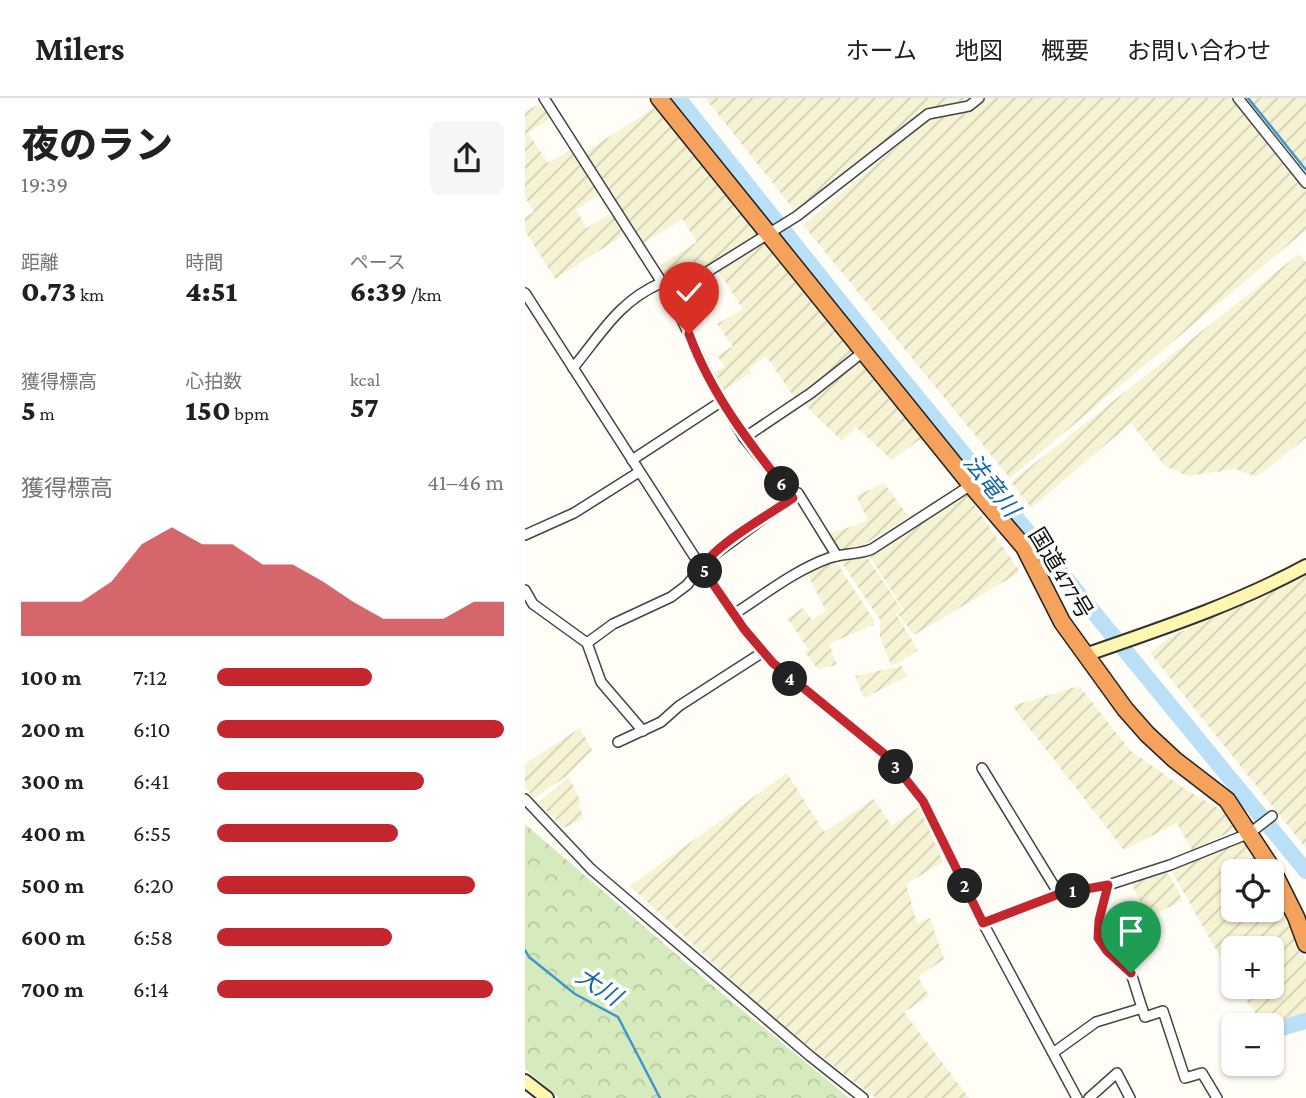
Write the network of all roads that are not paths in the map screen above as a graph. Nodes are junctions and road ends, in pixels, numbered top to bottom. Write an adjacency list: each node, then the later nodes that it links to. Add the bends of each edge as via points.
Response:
1 (544, 98): 7 (street)
2 (659, 98): 6 (highway, 国道477号)
3 (979, 98): 6 (street, via 969,106 928,114)
4 (1238, 98): 5 (street)
5 (1306, 183)
6 (768, 235): 9 (street); 11 (highway, 国道477号)
7 (661, 284): 9 (street); 12 (street, via 625,303)
8 (525, 293): 10 (street)
9 (670, 295): 13 (street)
10 (529, 309): 12 (street)
11 (863, 352): 14 (street); 17 (highway, 国道477号)
12 (573, 368): 15 (street)
13 (722, 401): 14 (street); 15 (street)
14 (744, 438): 18 (street)
15 (632, 460): 16 (street)
16 (639, 472): 19 (street, via 574,513); 22 (street)
17 (971, 485): 20 (street, via 872,549); 27 (highway, 国道477号, via 1024,547 1062,622)
18 (793, 498): 20 (street, via 799,493); 22 (street, via 729,542)
19 (525, 535)
20 (837, 556): 24 (street, via 813,565)
21 (1306, 566): 27 (street, via 1184,621)
22 (702, 568): 24 (street); 25 (street, via 671,597 613,624)
23 (525, 590): 25 (street, via 533,604)
24 (734, 614): 26 (street)
25 (587, 643): 28 (street, via 601,682)
26 (763, 652): 28 (street); 36 (street, via 888,757 923,801)
27 (1085, 655): 33 (highway, 国道477号, via 1147,734 1227,800)
28 (643, 731): 29 (street)
29 (618, 742)
30 (982, 768): 35 (street)
31 (525, 799): 42 (street, via 591,869)
32 (1272, 816): 33 (street)
33 (1252, 832): 34 (street); 37 (highway, 国道477号)
34 (1108, 885): 35 (street); 38 (street, via 1098,938 1131,973)
35 (1059, 894): 36 (street)
36 (983, 923): 39 (street)
37 (1306, 944)
38 (1142, 1008): 39 (street, via 1096,1022); 46 (street, via 1145,1017 1163,1011 1185,1078 1202,1073)
39 (1053, 1053): 43 (street)
40 (525, 1081): 41 (street)
41 (547, 1098)
42 (863, 1098)
43 (1077, 1098)
44 (1089, 1098): 45 (street, via 1117,1073)
45 (1130, 1098)
46 (1217, 1098)

